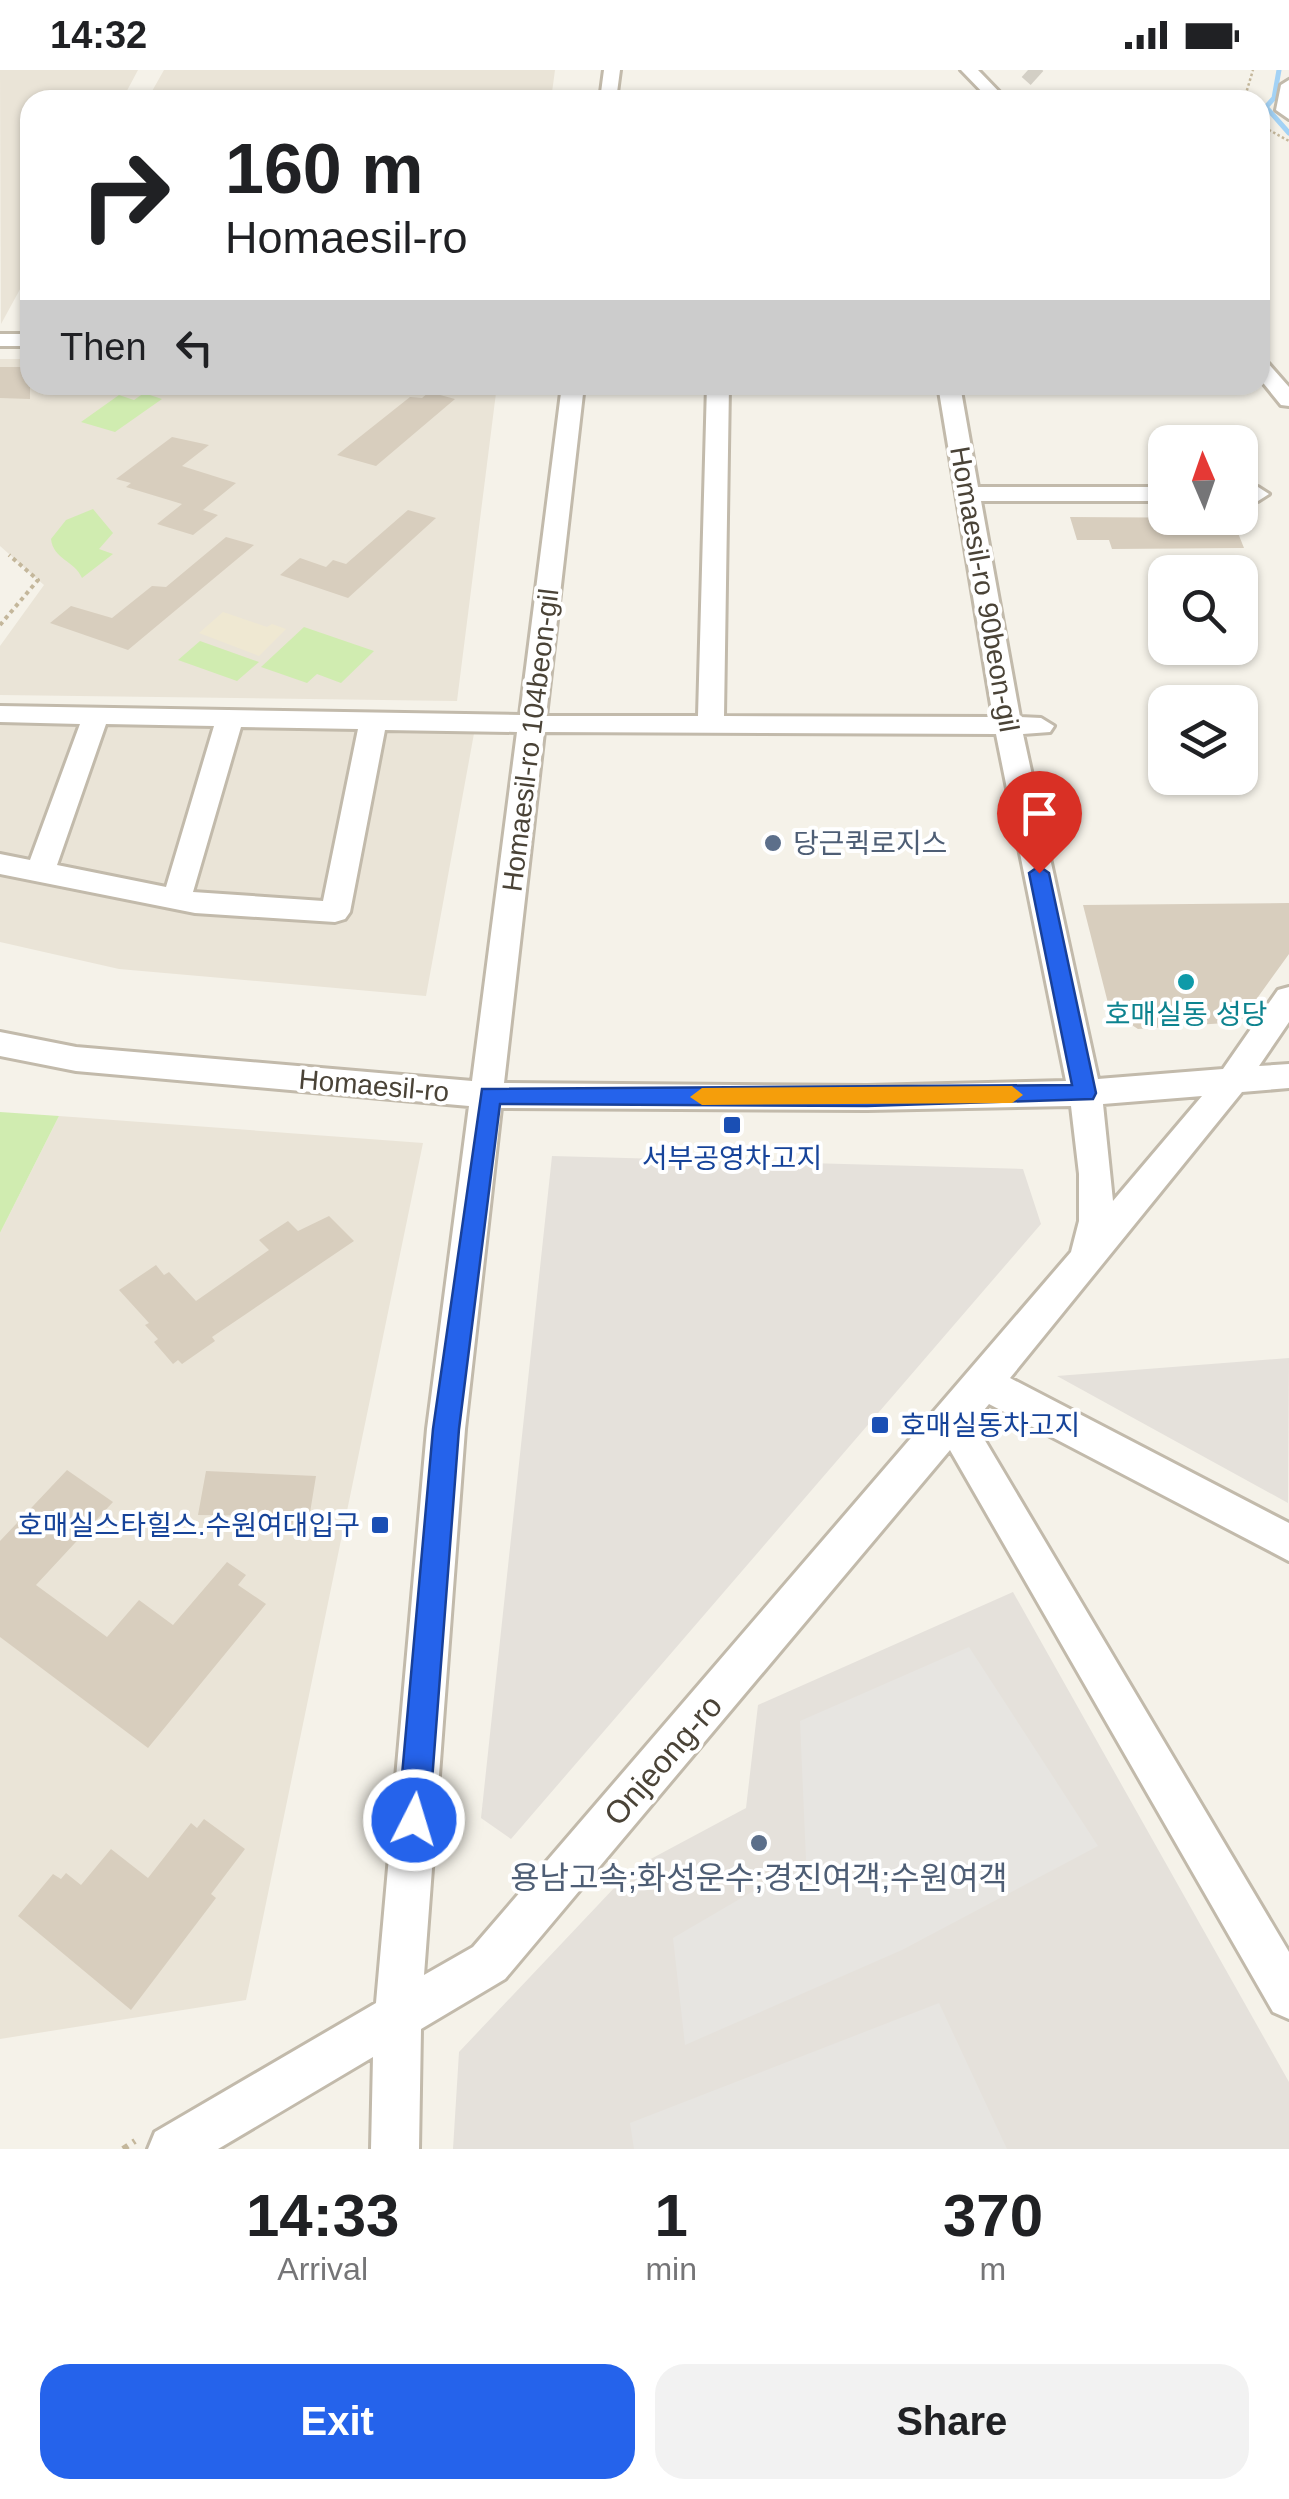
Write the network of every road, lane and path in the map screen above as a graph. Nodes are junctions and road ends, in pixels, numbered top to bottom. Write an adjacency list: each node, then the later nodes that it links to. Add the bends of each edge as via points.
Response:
1 (969, 70): 3 (street)
2 (1289, 85): 4 (street)
3 (988, 90)
4 (1289, 114)
5 (1270, 378): 9 (street)
6 (572, 395): 18 (street, Homaesil-ro 104beon-gil)
7 (718, 395): 19 (street)
8 (951, 395): 10 (street, Homaesil-ro 90beon-gil)
9 (1289, 400)
10 (968, 494): 11 (street); 20 (street, Homaesil-ro 90beon-gil)
11 (1148, 494)
12 (9, 556): 13 (path, via 38,580)
13 (0, 625)
14 (0, 714): 15 (street)
15 (96, 716): 16 (street); 23 (street)
16 (230, 718): 17 (street); 24 (street)
17 (373, 721): 18 (street); 24 (street, via 335,912)
18 (532, 724): 19 (street); 30 (street, Homaesil-ro 104beon-gil)
19 (711, 725): 20 (street)
20 (1008, 726): 21 (street); 29 (street, Homaesil-ro 90beon-gil)
21 (1041, 726)
22 (0, 864): 23 (street)
23 (40, 872): 24 (street)
24 (177, 900)
25 (1289, 998): 28 (street, Onjeong-ro)
26 (0, 1044): 30 (street, Homaesil-ro, via 76,1058)
27 (1289, 1076): 28 (street, Homaesil-ro)
28 (1230, 1084): 29 (street, Homaesil-ro); 31 (street, Onjeong-ro)
29 (1085, 1093): 30 (street, Homaesil-ro); 31 (street, Homaesil-ro 90beon-gil, via 1096,1221)
30 (490, 1095): 36 (street, Homaesil-ro 104beon-gil, via 446,1429)
31 (1082, 1263): 32 (street, Onjeong-ro)
32 (984, 1383): 33 (street, Onjeong-ro); 34 (street)
33 (953, 1420): 35 (street); 36 (street, Onjeong-ro, via 489,1963)
34 (1289, 1543)
35 (1289, 1996)
36 (398, 2015): 37 (street, Onjeong-ro); 38 (street)
37 (172, 2149)
38 (396, 2149)

